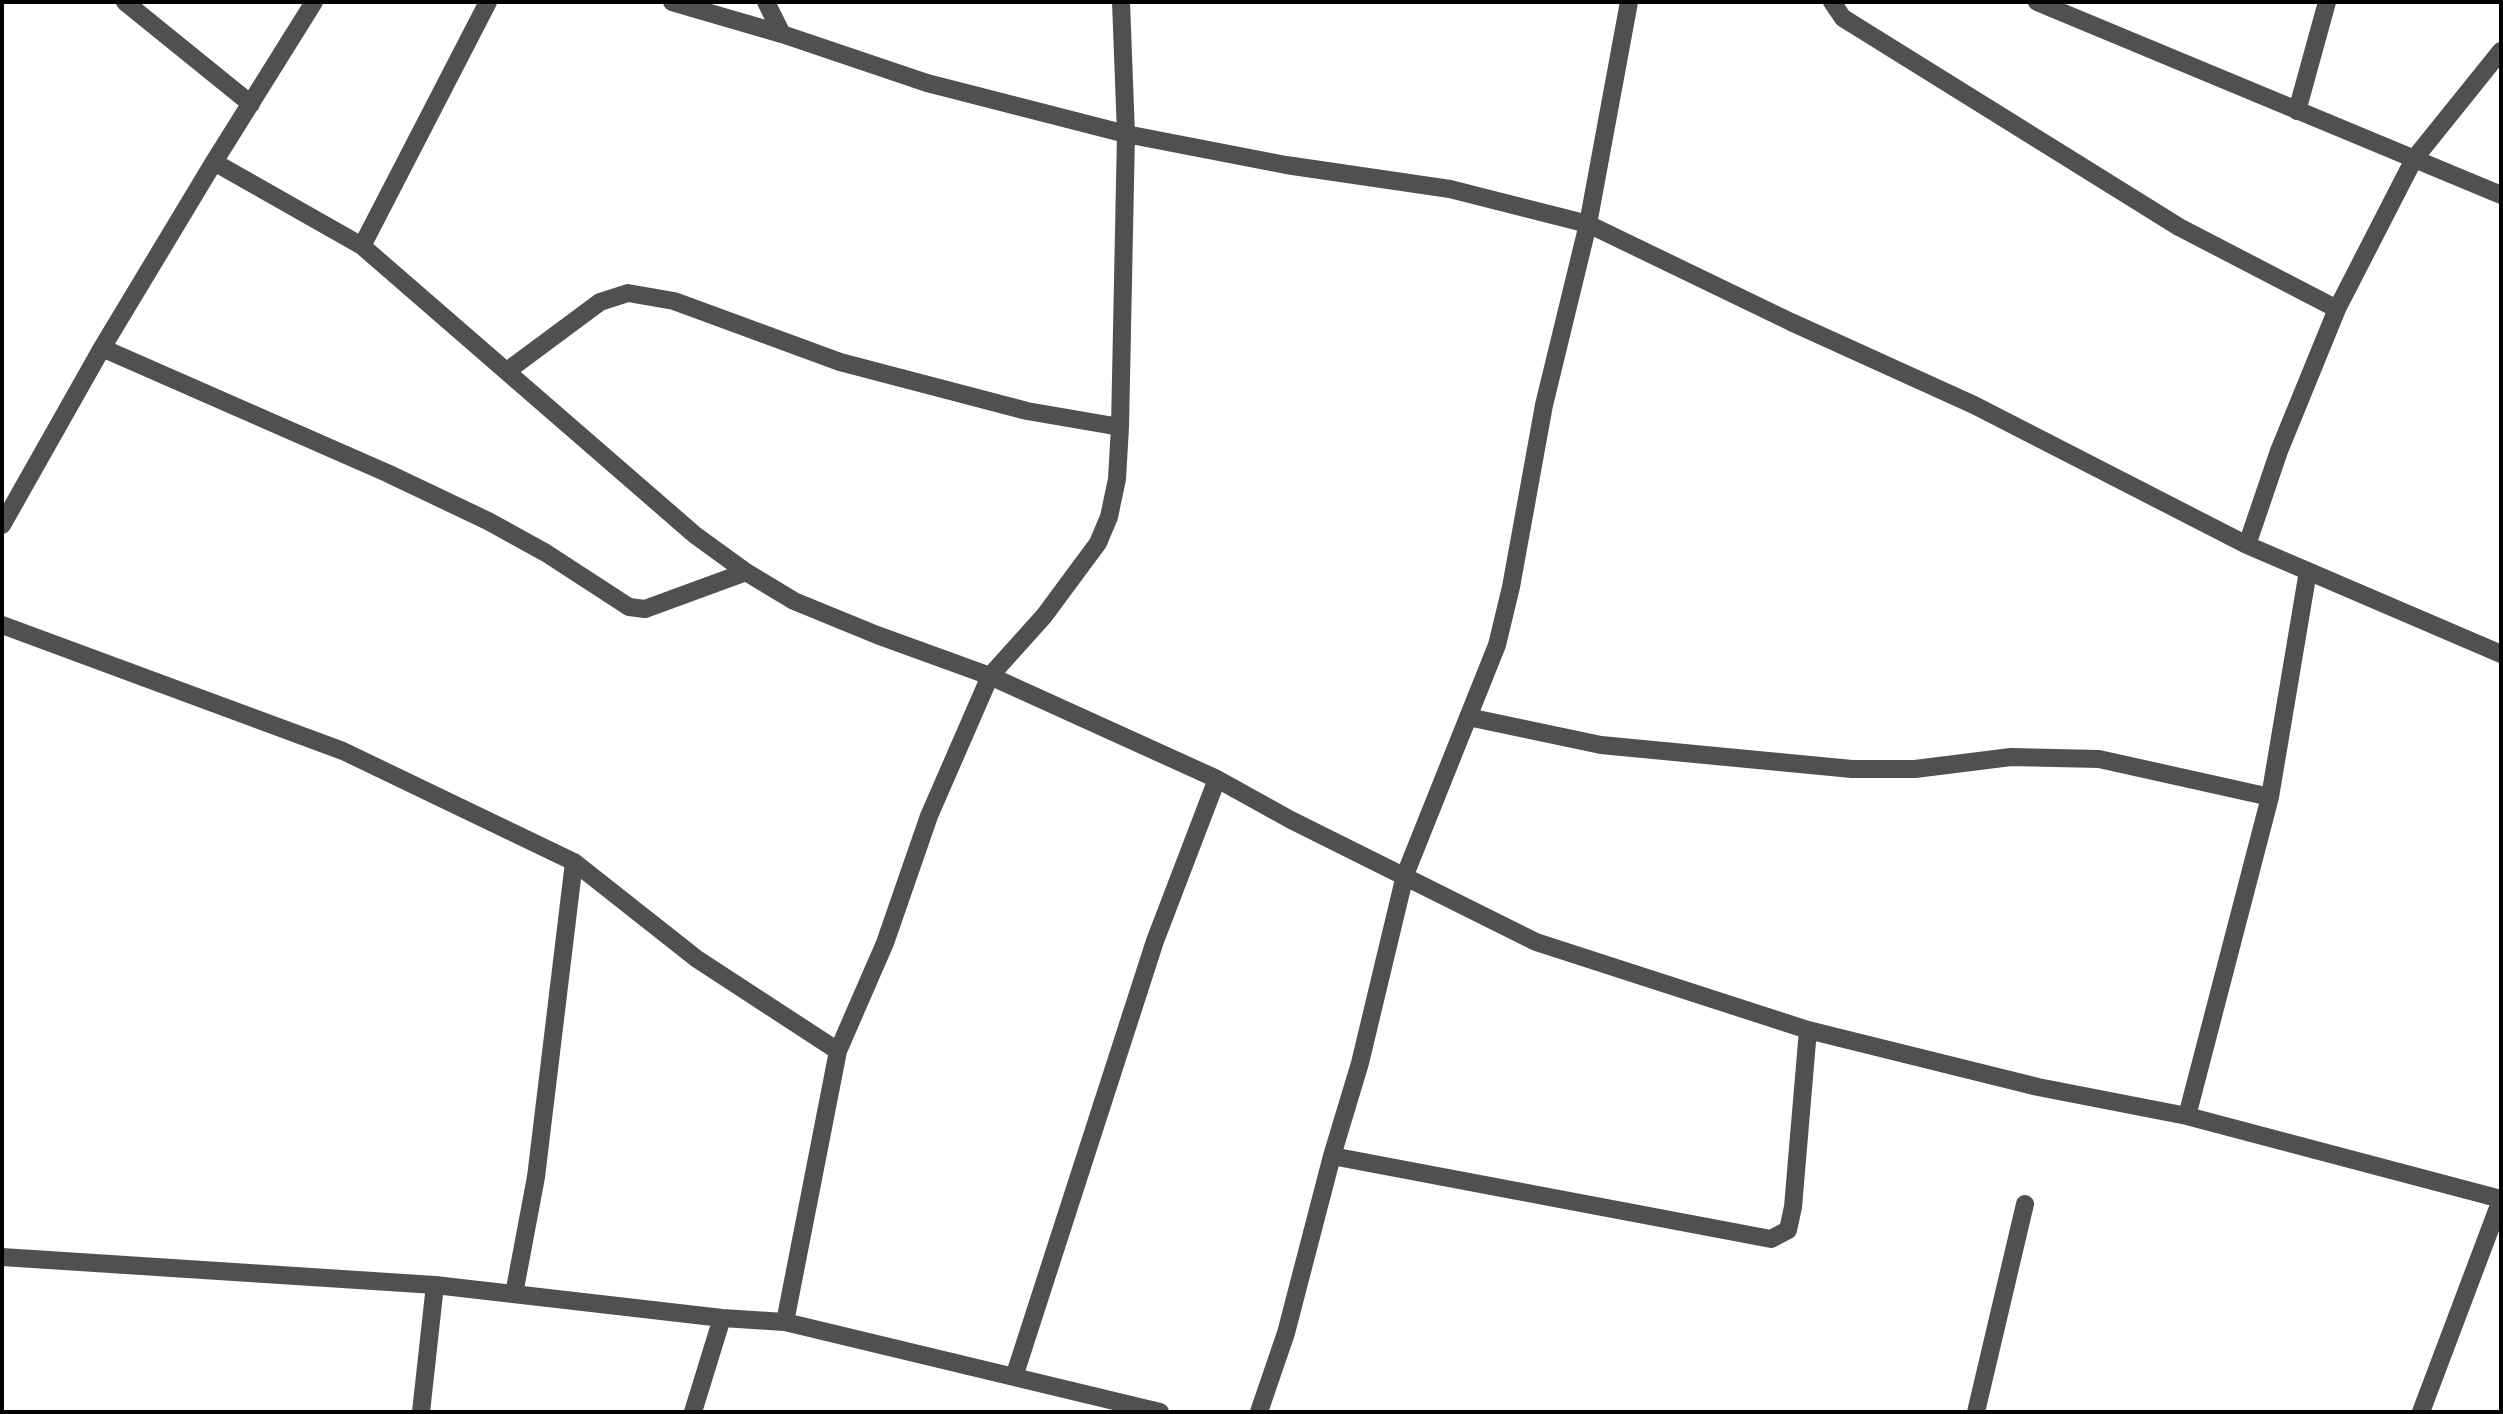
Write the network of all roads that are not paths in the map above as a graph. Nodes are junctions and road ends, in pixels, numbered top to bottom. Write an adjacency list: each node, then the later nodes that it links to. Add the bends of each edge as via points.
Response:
1 (125, 2): 13 (street)
2 (314, 2): 13 (street)
3 (488, 2): 20 (street)
4 (672, 2): 11 (street)
5 (766, 2): 11 (street)
6 (1121, 2): 15 (street)
7 (1629, 2): 19 (street)
8 (1832, 2): 21 (street, via 1843,19 2179,228)
9 (2037, 2): 14 (street)
10 (2327, 2): 14 (street)
11 (782, 34): 15 (street, via 927,83)
12 (2501, 51): 16 (street)
13 (251, 104): 17 (street)
14 (2297, 111): 16 (street)
15 (1126, 134): 19 (street, via 1286,165 1450,189); 24 (street)
16 (2414, 159): 18 (street); 21 (street)
17 (214, 162): 20 (street); 22 (street)
18 (2501, 195)
19 (1588, 224): 26 (street, via 1974,405); 32 (street, via 1544,405 1497,645)
20 (362, 246): 23 (street)
21 (2337, 309): 26 (street, via 2279,451)
22 (102, 348): 25 (street); 28 (street, via 488,521 629,607 645,609)
23 (507, 371): 24 (street, via 600,302 628,293 674,301 839,362 1027,411); 28 (street, via 695,535)
24 (1120, 427): 31 (street, via 1117,480 1098,543 1044,616)
25 (2, 525)
26 (2247, 545): 27 (street)
27 (2308, 571): 30 (street); 34 (street)
28 (746, 572): 31 (street, via 794,601)
29 (2, 625): 35 (street, via 343,751)
30 (2501, 654)
31 (990, 676): 33 (street); 38 (street, via 929,816 885,943)
32 (1468, 717): 34 (street, via 1601,745 1852,769 1915,769 2011,757 2099,759); 36 (street)
33 (1217, 779): 36 (street); 48 (street, via 1155,941)
34 (2270, 797): 39 (street)
35 (574, 862): 38 (street, via 697,959); 45 (street, via 536,1177)
36 (1405, 875): 37 (street, via 1536,942); 40 (street, via 1360,1063)
37 (1808, 1030): 39 (street, via 2038,1087); 40 (street, via 1793,1207 1788,1230 1771,1239)
38 (838, 1051): 47 (street)
39 (2187, 1115): 41 (street)
40 (1332, 1156): 52 (street, via 1286,1333)
41 (2501, 1200): 54 (street)
42 (2025, 1204): 53 (street)
43 (2, 1257): 44 (street)
44 (435, 1285): 45 (street); 49 (street)
45 (514, 1294): 46 (street)
46 (722, 1318): 47 (street); 50 (street)
47 (785, 1322): 48 (street)
48 (1014, 1377): 51 (street)
49 (421, 1412)
50 (693, 1412)
51 (1160, 1412)
52 (1259, 1412)
53 (1976, 1412)
54 (2421, 1412)

